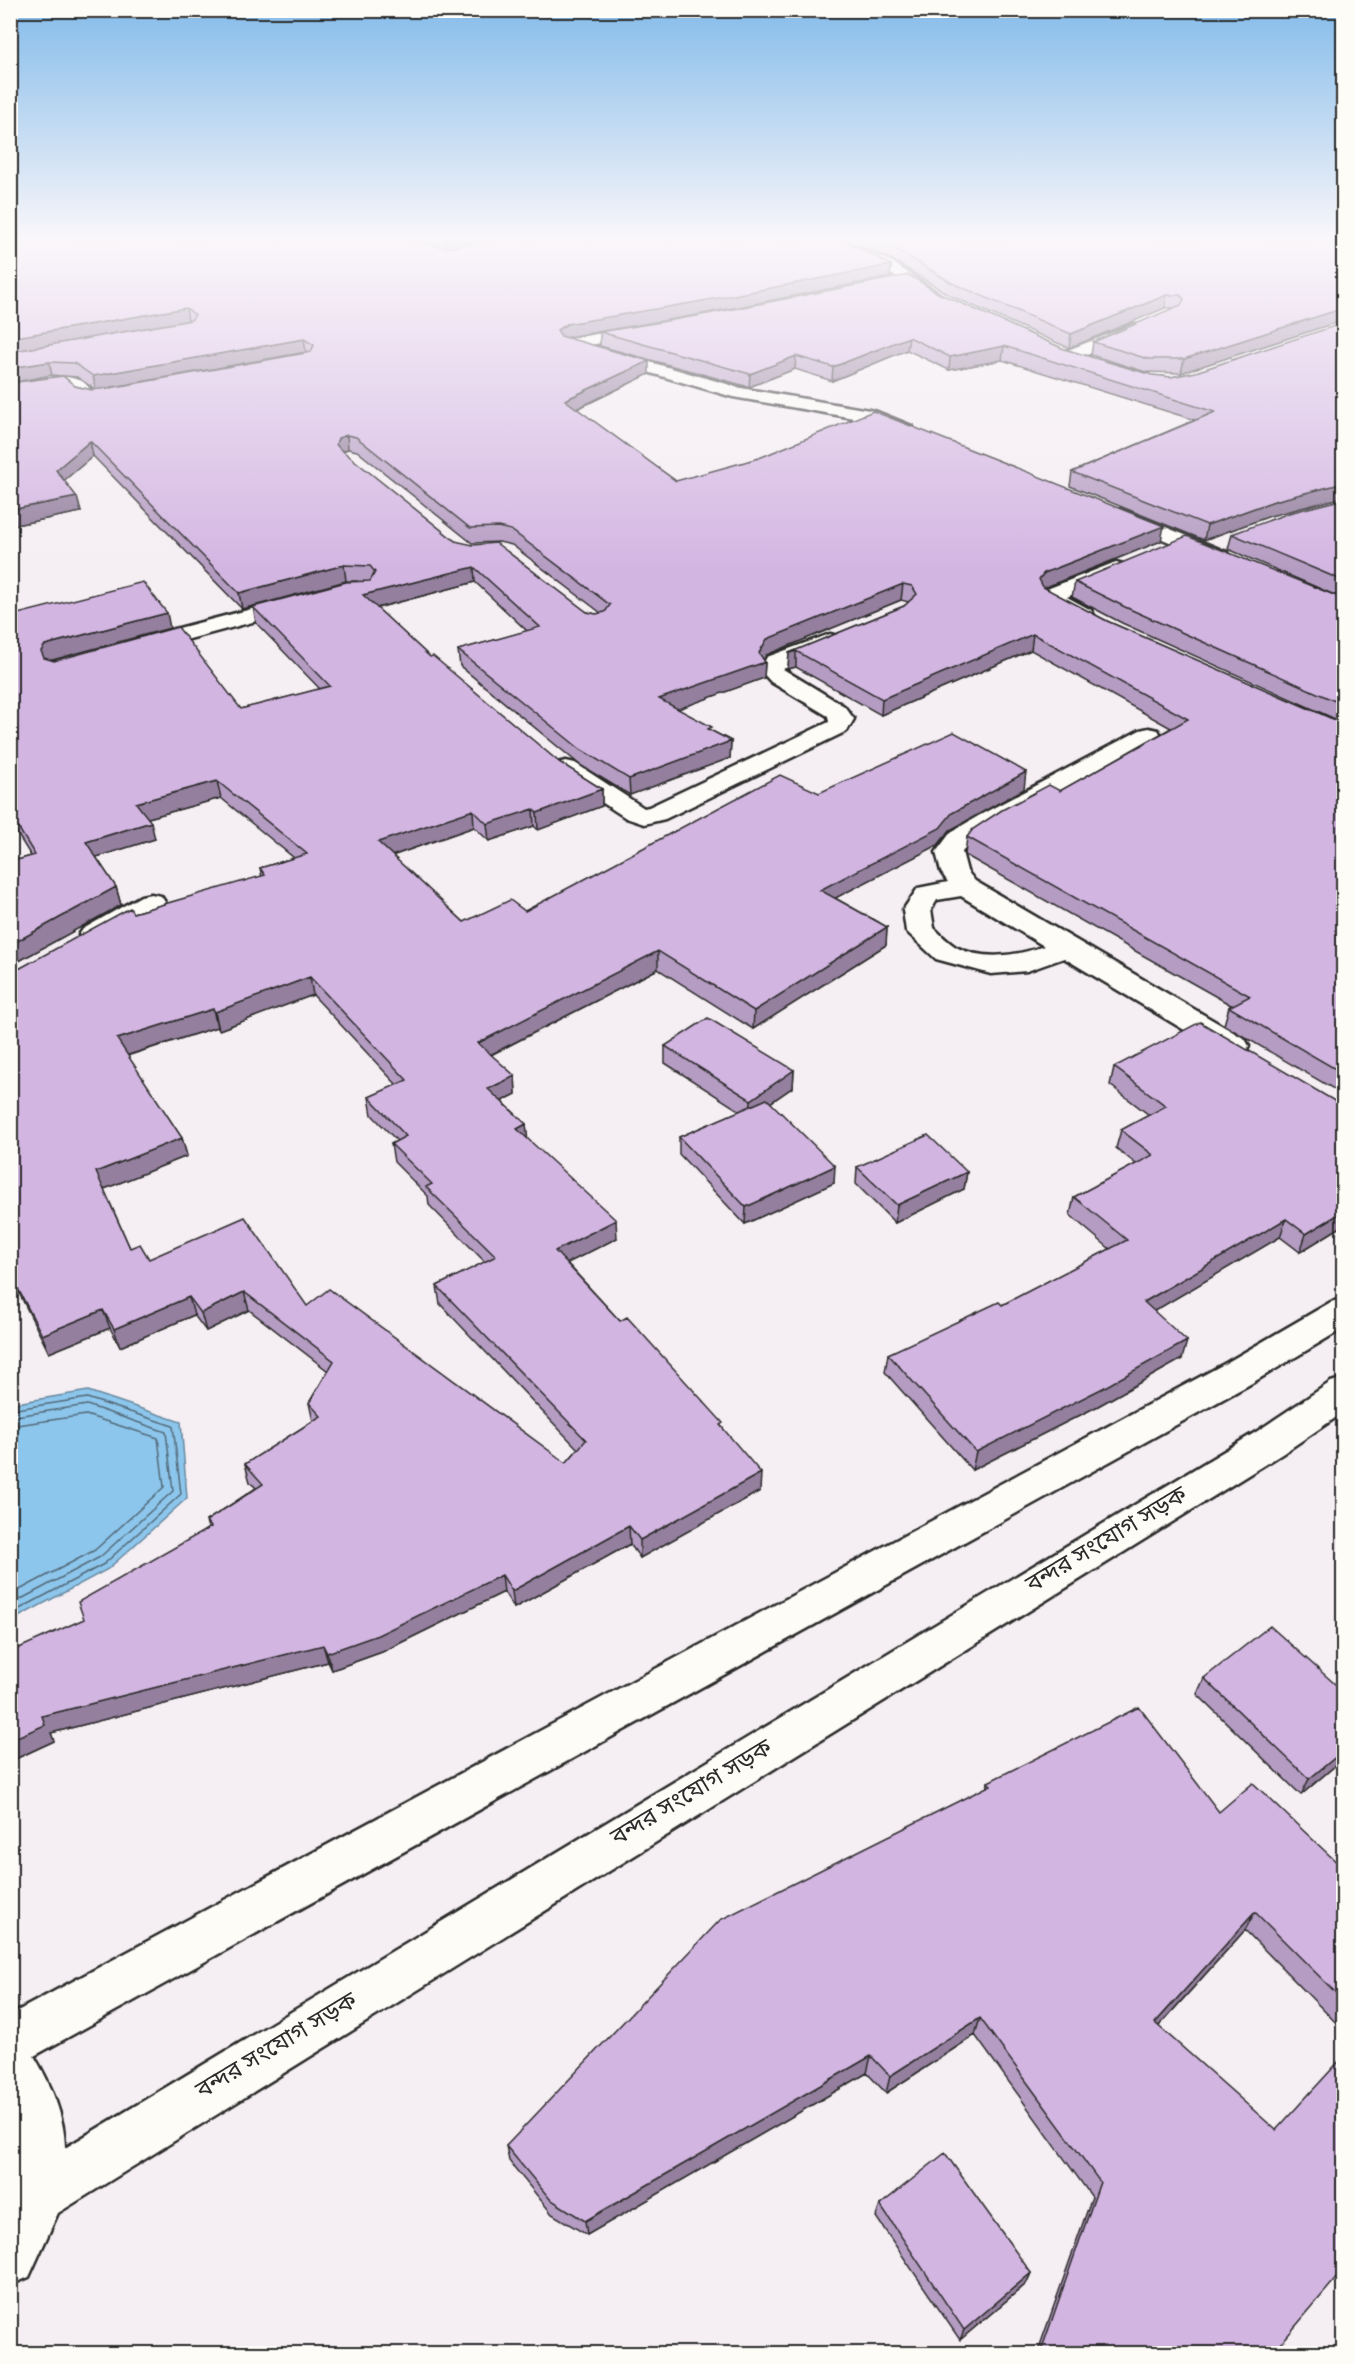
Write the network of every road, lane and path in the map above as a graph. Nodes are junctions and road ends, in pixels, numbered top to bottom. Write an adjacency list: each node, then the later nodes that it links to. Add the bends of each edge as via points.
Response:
1 (587, 349): 6 (main road, via 739,393 869,415)
2 (1072, 349): 3 (main road, via 1062,353)
3 (1100, 365)
4 (10, 390): 5 (main road, via 68,382 96,397)
5 (136, 391)
6 (925, 437)
7 (1102, 507): 9 (main road)
8 (1225, 541): 9 (main road)
9 (1194, 545): 10 (main road); 12 (main road, via 1144,557 1050,596)
10 (1235, 562)
11 (313, 598): 14 (main road)
12 (1103, 625)
13 (850, 632): 16 (main road, via 775,663 771,670 836,711 843,719 839,726 656,814 635,813)
14 (116, 652)
15 (1149, 735): 17 (main road, via 960,838 949,852 954,872)
16 (544, 751)
17 (965, 886): 20 (main road); 20 (main road, via 928,894 917,910 920,931 946,953 991,965 1027,962)
18 (151, 902): 19 (main road)
19 (71, 947)
20 (1066, 947): 21 (main road)
21 (1251, 1057)
22 (1344, 1311): 24 (main road, via 1239,1373)
23 (1344, 1392): 26 (main road, বন্দর সংযোগ সড়ক, via 1269,1443)
24 (10, 2042)
25 (10, 2063): 26 (main road, via 26,2091 39,2139)
26 (39, 2194): 27 (main road)
27 (10, 2258)

